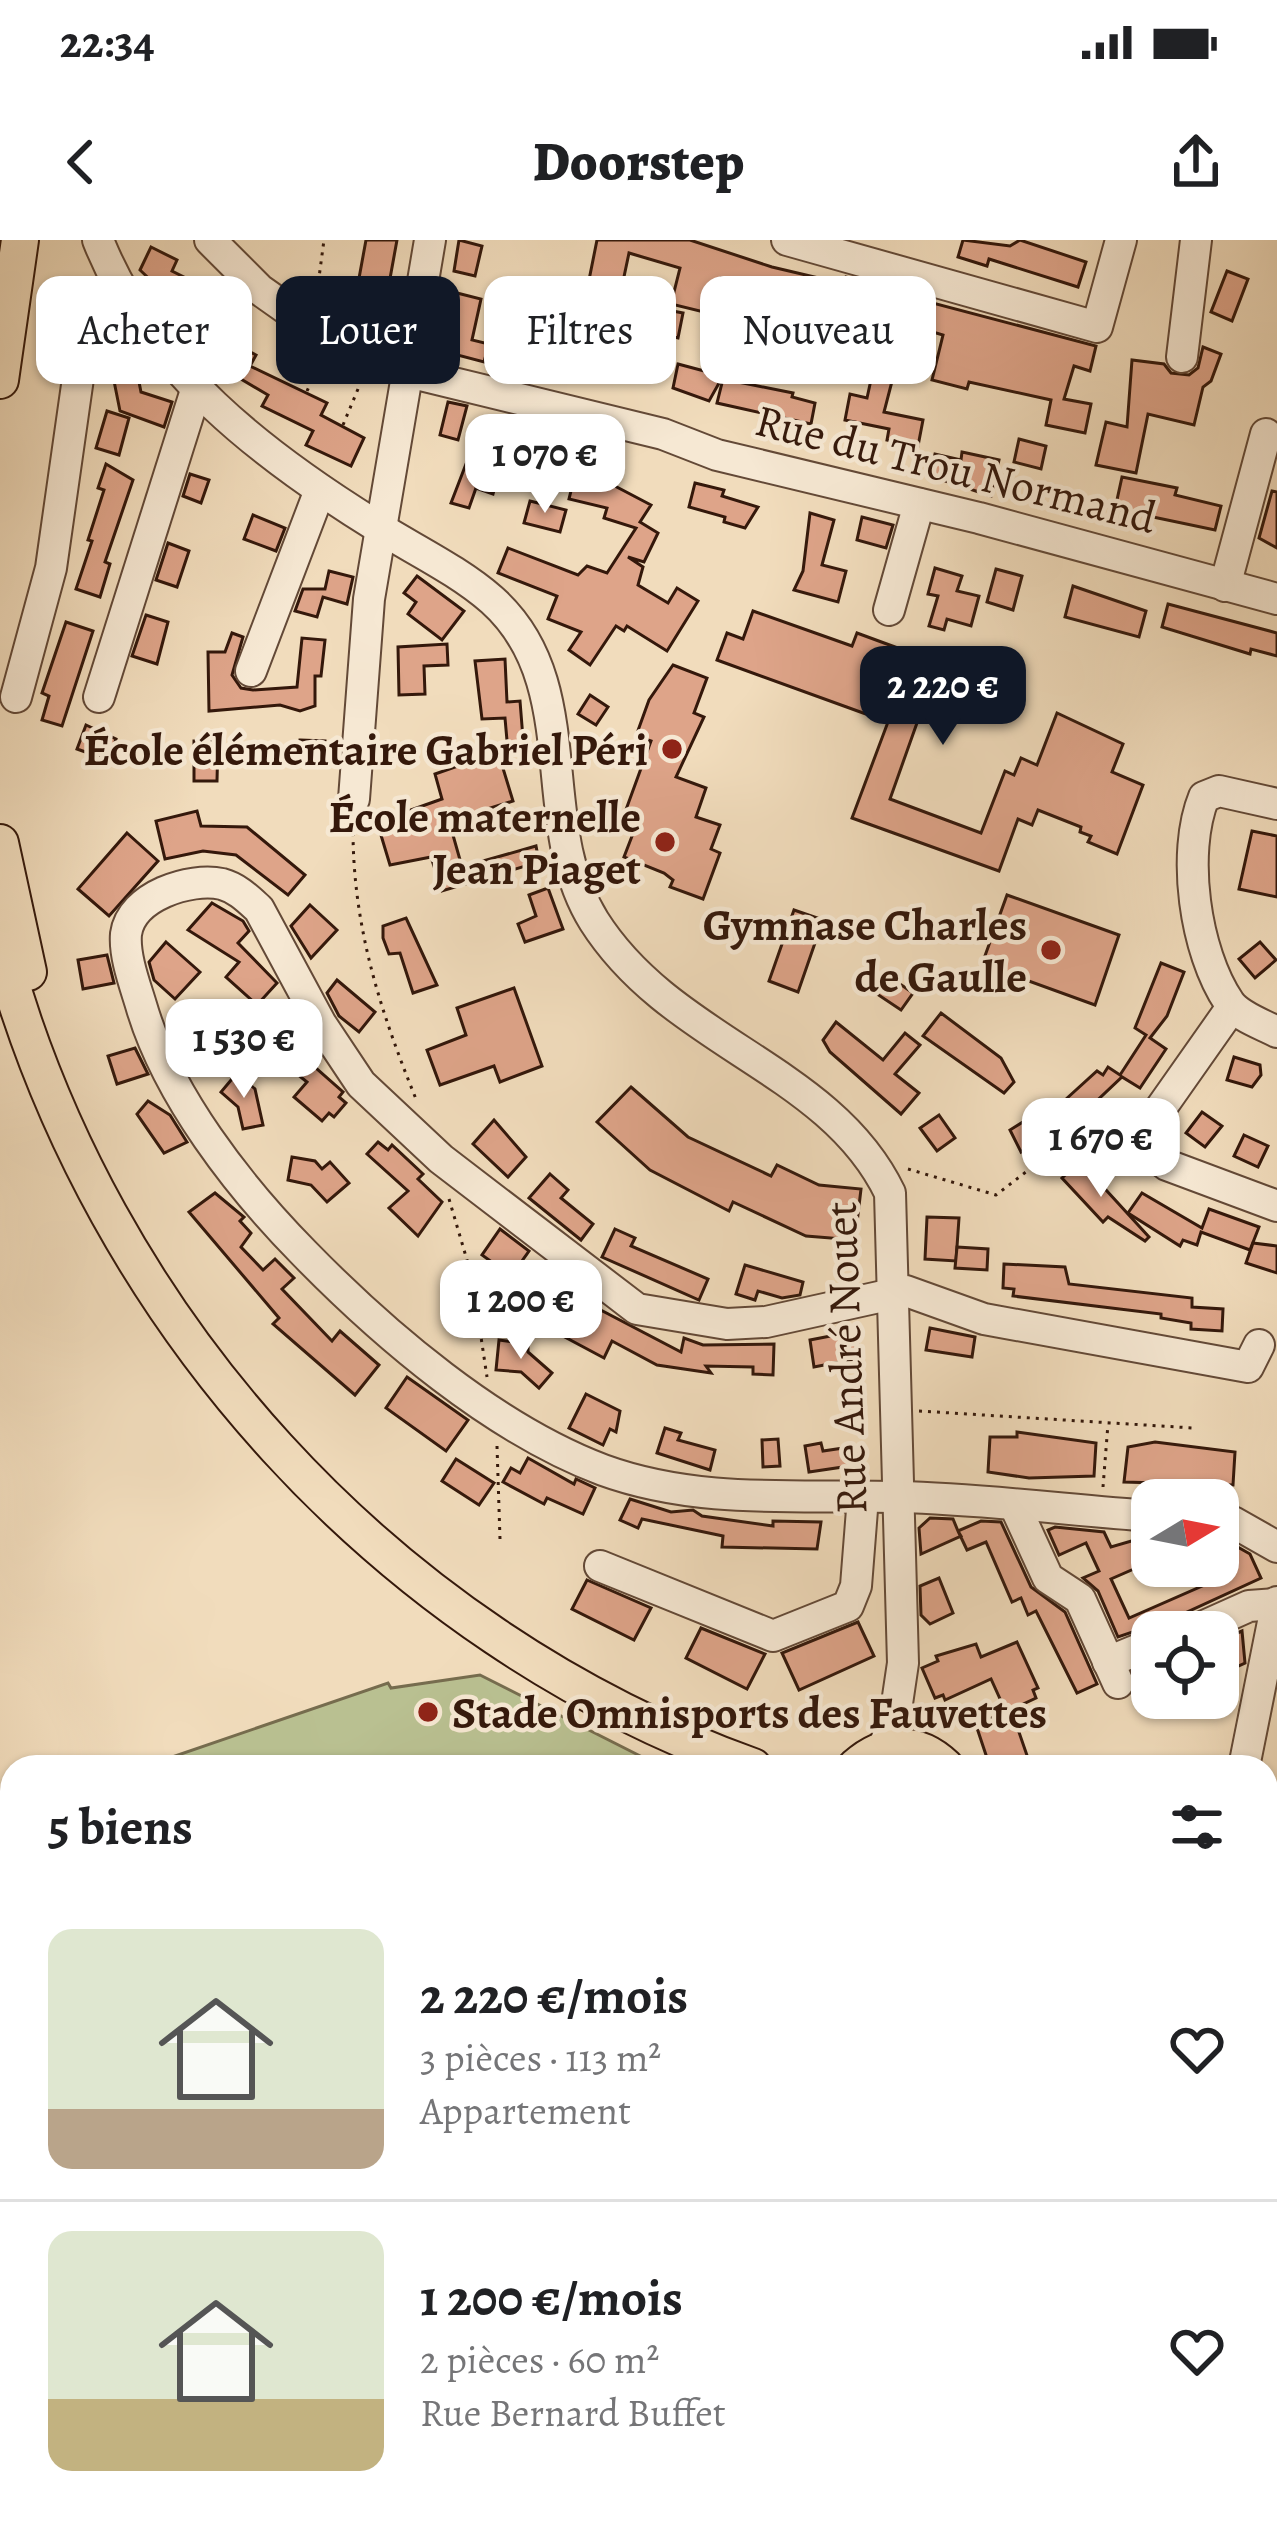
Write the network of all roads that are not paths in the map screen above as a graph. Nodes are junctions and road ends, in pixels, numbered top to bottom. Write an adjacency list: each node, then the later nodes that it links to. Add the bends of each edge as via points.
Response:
1 (7, 240): 12 (main road)
2 (20, 240): 12 (main road)
3 (98, 240): 9 (street, Rue André Nouet)
4 (211, 240): 11 (street, Rue du Trou Normand)
5 (430, 240): 10 (street)
6 (787, 240): 7 (street, via 1096,327)
7 (1121, 240)
8 (1196, 240): 13 (street)
9 (112, 276)
10 (423, 276)
11 (276, 301)
12 (7, 326): 14 (main road)
13 (1182, 357)
14 (0, 380)
15 (77, 384): 28 (street, via 50,568)
16 (195, 384): 19 (street, Rue André Nouet)
17 (402, 384): 23 (street)
18 (458, 384): 22 (street, Rue du Trou Normand)
19 (197, 387): 21 (street, Rue André Nouet, via 276,462); 29 (street)
20 (1266, 434): 24 (street)
21 (320, 490): 23 (street, Rue André Nouet); 27 (street)
22 (919, 504): 24 (street, Rue du Trou Normand); 26 (street)
23 (379, 527): 30 (street); 40 (street, Rue André Nouet, via 491,599 527,640 551,717 566,853 594,922 636,977 842,1122 877,1165 890,1193)
24 (1225, 586): 25 (street, Rue du Trou Normand)
25 (1277, 599)
26 (889, 610)
27 (251, 671)
28 (16, 697)
29 (99, 697)
30 (354, 799)
31 (1277, 803): 34 (street, via 1219,791 1204,797 1198,812 1201,914 1211,969)
32 (0, 843): 38 (main road, via 37,1004)
33 (0, 946): 38 (main road, via 54,1101)
34 (1232, 1007): 35 (street); 36 (street)
35 (1277, 1032)
36 (1137, 1142): 37 (street); 39 (street, via 1167,1165)
37 (1054, 1151)
38 (93, 1182): 53 (main road, via 208,1366 355,1527 513,1649 631,1715)
39 (1277, 1206)
40 (894, 1294): 41 (street, via 906,1291 984,1319 1248,1367); 42 (street, Rue André Nouet); 43 (street, via 766,1322 637,1309 441,1159 361,1084 244,895 224,884 184,886 149,899 134,915 126,934 133,976 157,1049 276,1223 354,1304 452,1383 602,1469 777,1500)
41 (1259, 1345)
42 (896, 1496): 43 (street); 44 (street); 52 (street, Rue André Nouet)
43 (852, 1498): 48 (street, via 856,1586 848,1606 773,1636)
44 (1016, 1506): 45 (street); 51 (street, via 1048,1578 1080,1599 1113,1673)
45 (1131, 1514)
46 (1239, 1525): 47 (street)
47 (1277, 1547)
48 (600, 1566)
49 (1277, 1603): 50 (street); 58 (street)
50 (1238, 1611)
51 (1131, 1660)
52 (903, 1663): 54 (street, Rue André Nouet, via 896,1717); 57 (street, Rue André Nouet, via 918,1729)
53 (725, 1755)
54 (871, 1755)
55 (877, 1755): 56 (main road, via 902,1746)
56 (923, 1755)
57 (936, 1755)
58 (1246, 1755)

